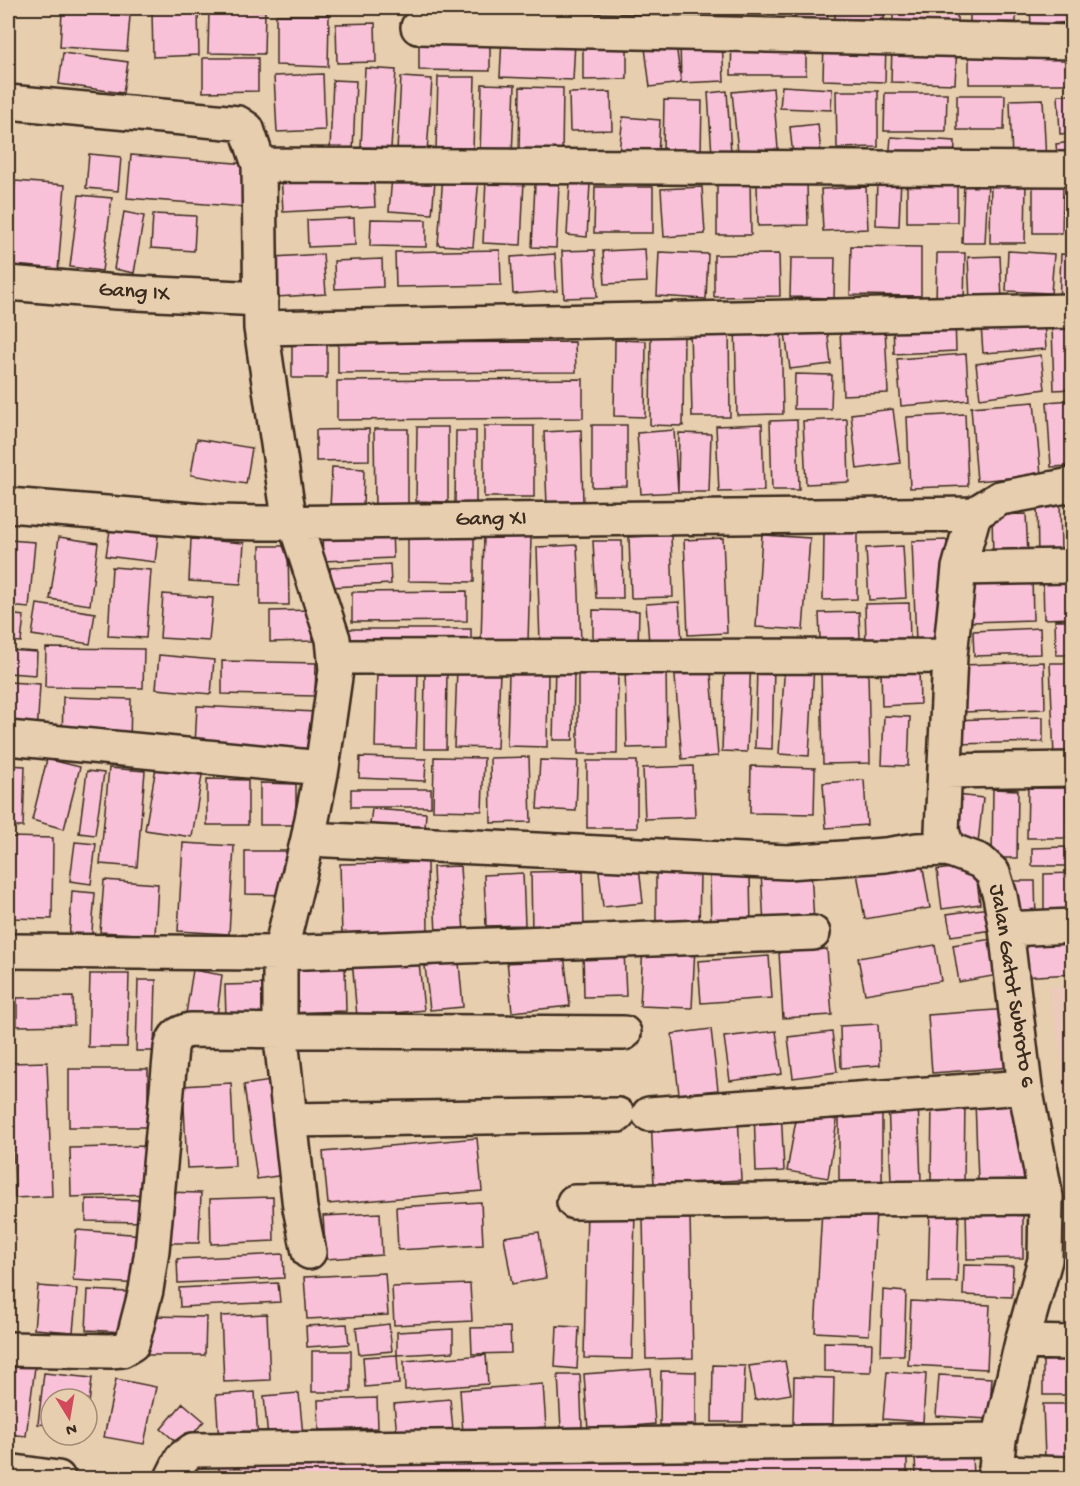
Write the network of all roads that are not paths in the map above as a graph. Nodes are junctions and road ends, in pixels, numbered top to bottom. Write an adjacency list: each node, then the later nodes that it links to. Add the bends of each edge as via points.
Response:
1 (418, 27): 2 (street)
2 (1072, 42)
3 (8, 102): 4 (street, via 238,123 247,129)
4 (259, 165): 5 (street); 8 (street)
5 (1072, 169)
6 (8, 283): 8 (street, Gang IX, via 117,292)
7 (1072, 311): 8 (street, Gang IX)
8 (261, 314): 12 (street, via 284,490)
9 (1072, 485): 11 (street, via 1000,498)
10 (8, 505): 12 (street, Gang XI, via 217,522)
11 (974, 514): 12 (street, Gang XI); 14 (street)
12 (295, 523): 16 (street)
13 (1072, 566): 14 (street)
14 (958, 568): 15 (street)
15 (950, 656): 16 (street); 20 (street)
16 (336, 657): 18 (street)
17 (8, 738): 18 (street)
18 (322, 768): 21 (street)
19 (1072, 769): 20 (street)
20 (945, 771): 22 (street, via 942,831)
21 (308, 839): 22 (street, via 788,862); 27 (street)
22 (948, 849): 24 (street, Jalan Gatot Subroto 6, via 980,861 993,873)
23 (1072, 926): 24 (street)
24 (1006, 929): 30 (street, Jalan Gatot Subroto 6)
25 (813, 933): 27 (street)
26 (8, 951): 27 (street)
27 (280, 953): 28 (street)
28 (280, 1030): 29 (street); 31 (street); 37 (street, via 190,1030 173,1040 152,1250 132,1344 110,1351)
29 (624, 1033)
30 (1025, 1087): 31 (street, via 633,1114); 32 (street, Jalan Gatot Subroto 6)
31 (290, 1120): 34 (street)
32 (1055, 1201): 33 (street); 35 (street, Jalan Gatot Subroto 6, via 1045,1260)
33 (574, 1202)
34 (309, 1252)
35 (1022, 1342): 36 (street); 38 (street, Jalan Gatot Subroto 6)
36 (1072, 1343)
37 (8, 1349)
38 (999, 1440): 41 (street, Jalan Gatot Subroto 6); 43 (street, via 194,1450 182,1458)
39 (8, 1471): 42 (street)
40 (1072, 1474): 41 (street)
41 (995, 1475)
42 (58, 1479)
43 (172, 1479)

